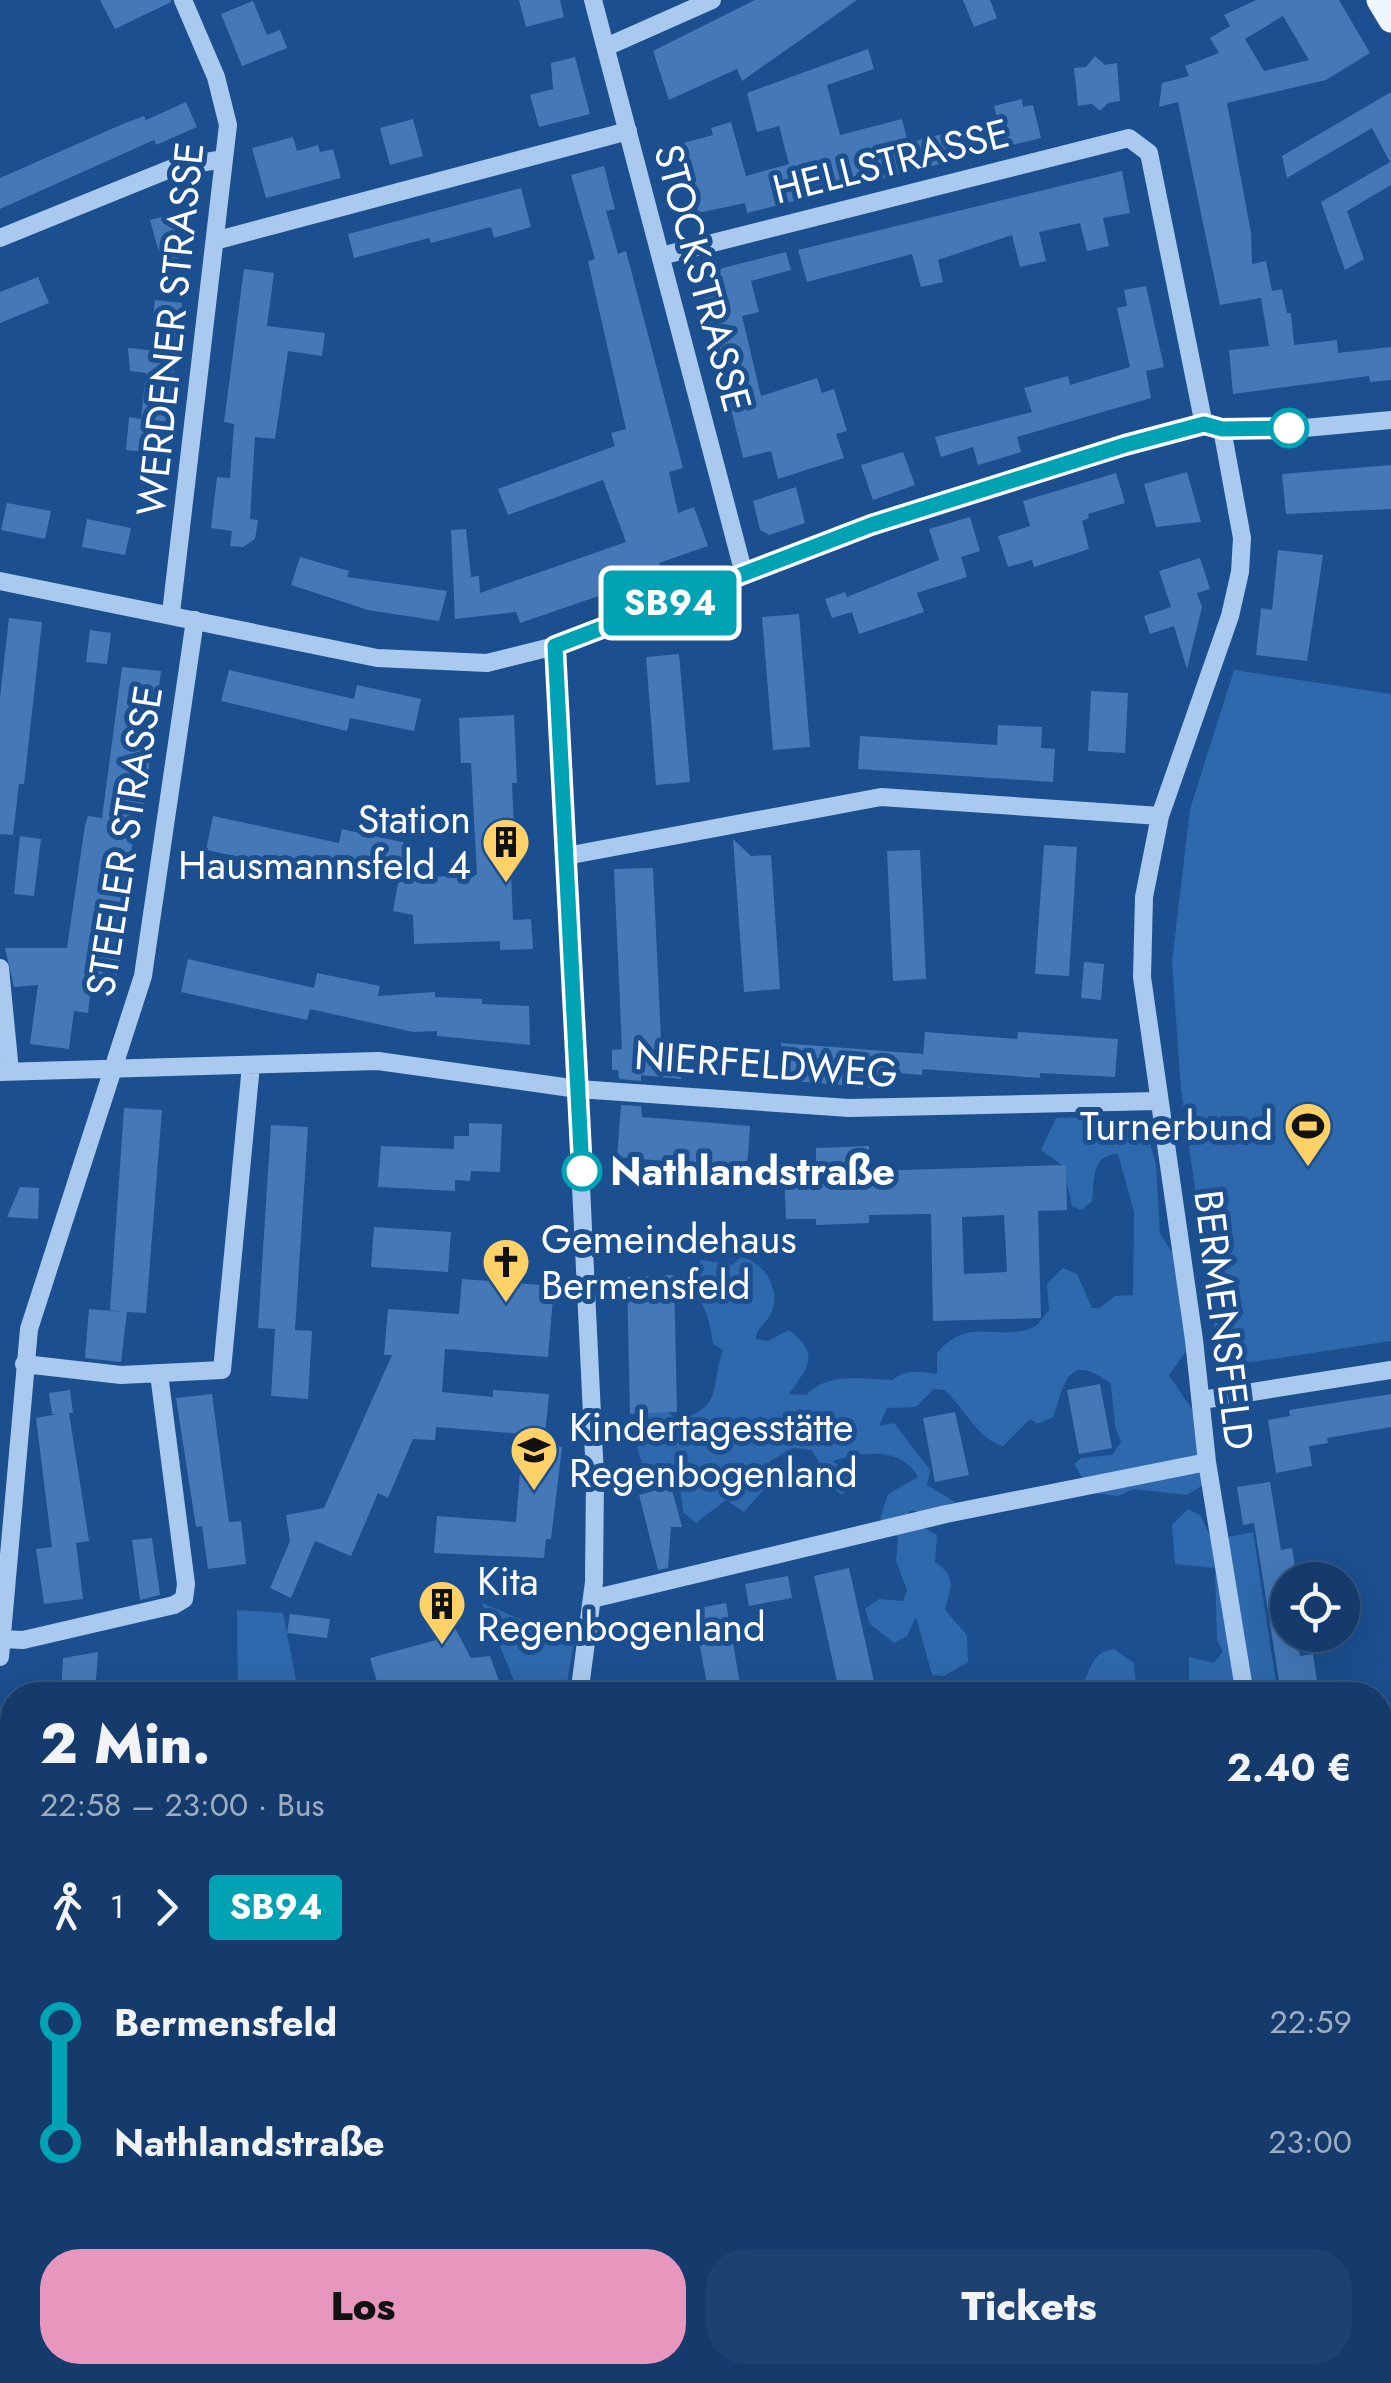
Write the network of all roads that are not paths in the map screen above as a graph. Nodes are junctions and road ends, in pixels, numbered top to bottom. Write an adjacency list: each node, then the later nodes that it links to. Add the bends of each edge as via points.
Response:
1 (184, 0): 9 (street, WERDENER STRASSE, via 226,110)
2 (593, 0): 6 (street, STOCKSTRASSE)
3 (712, 0): 6 (street)
4 (1379, 0): 5 (main road)
5 (1391, 20)
6 (606, 47): 7 (street, STOCKSTRASSE)
7 (628, 132): 11 (street); 12 (street, STOCKSTRASSE)
8 (1138, 142): 12 (street, HELLSTRASSE, via 1121,138); 14 (street, BERMENSFELD, via 1150,153)
9 (224, 159): 10 (street, via 175,168); 11 (street, WERDENER STRASSE)
10 (0, 238)
11 (218, 240): 17 (street, WERDENER STRASSE)
12 (661, 256): 15 (street, STOCKSTRASSE)
13 (1391, 420): 14 (street)
14 (1213, 427): 15 (street, via 871,525); 20 (street, BERMENSFELD, via 1242,538 1240,572)
15 (744, 574): 19 (street)
16 (0, 581): 17 (street)
17 (172, 613): 18 (street)
18 (196, 620): 19 (street, via 407,662 486,663); 24 (street, STEELER STRASSE, via 151,940)
19 (555, 646): 21 (street)
20 (1160, 816): 21 (street, via 881,797); 27 (street, BERMENSFELD, via 1144,898 1142,953)
21 (566, 856): 26 (street)
22 (0, 968): 25 (street)
23 (251, 1065): 24 (street, NIERFELDWEG); 26 (street, NIERFELDWEG, via 398,1062); 30 (street, via 222,1370)
24 (112, 1069): 25 (street, NIERFELDWEG); 28 (street, STEELER STRASSE, via 43,1272)
25 (5, 1071)
26 (578, 1089): 27 (street, NIERFELDWEG, via 886,1110); 33 (street, via 595,1477)
27 (1157, 1101): 31 (street, BERMENSFELD)
28 (24, 1364): 30 (street); 34 (street, STEELER STRASSE)
29 (1391, 1370): 31 (street)
30 (159, 1374): 34 (street, via 184,1599)
31 (1202, 1400): 32 (street, BERMENSFELD)
32 (1207, 1462): 33 (street, via 987,1505); 36 (street, BERMENSFELD)
33 (592, 1599): 35 (street)
34 (1, 1648)
35 (581, 1682)
36 (1242, 1682)

